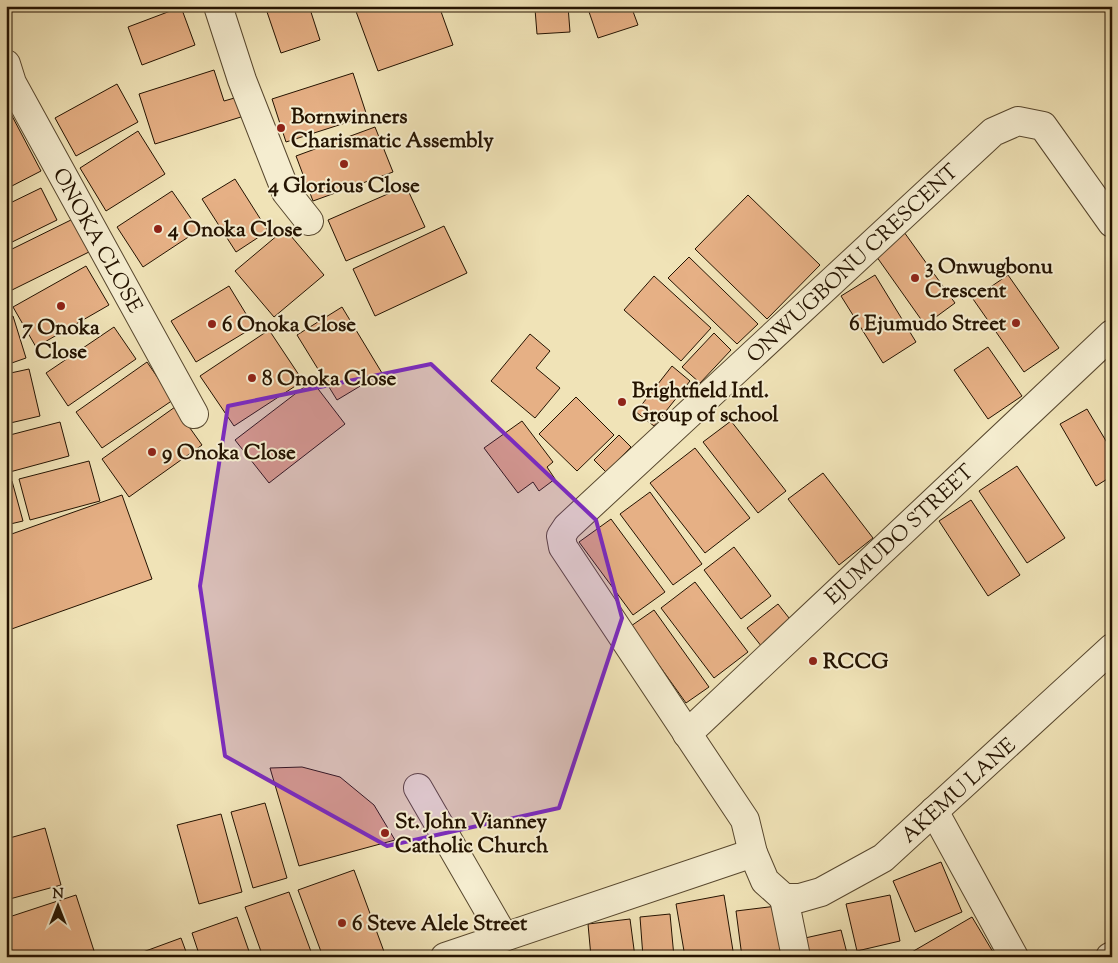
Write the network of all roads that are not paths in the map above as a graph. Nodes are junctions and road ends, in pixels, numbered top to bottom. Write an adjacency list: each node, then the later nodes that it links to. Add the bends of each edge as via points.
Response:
1 (218, 6): 3 (street, via 242,80 286,192)
2 (6, 64): 6 (street, ONOKA CLOSE, via 12,83)
3 (309, 221)
4 (1112, 223): 8 (street, ONWUGBONU CRESCENT, via 1043,126 1018,120 992,132 567,527 561,536 563,547)
5 (1112, 334): 8 (street, EJUMUDO STREET)
6 (194, 414)
7 (1112, 648): 10 (street, AKEMU LANE)
8 (687, 734): 11 (street, ONWUGBONU CRESCENT, via 745,820)
9 (418, 788): 13 (street)
10 (934, 811): 12 (street, AKEMU LANE, via 883,858 821,892 800,898); 16 (street)
11 (753, 853): 12 (street, ONWUGBONU CRESCENT, via 765,881); 13 (street)
12 (784, 898): 15 (street)
13 (504, 937): 14 (street)
14 (445, 957)
15 (796, 957)
16 (1014, 957)

